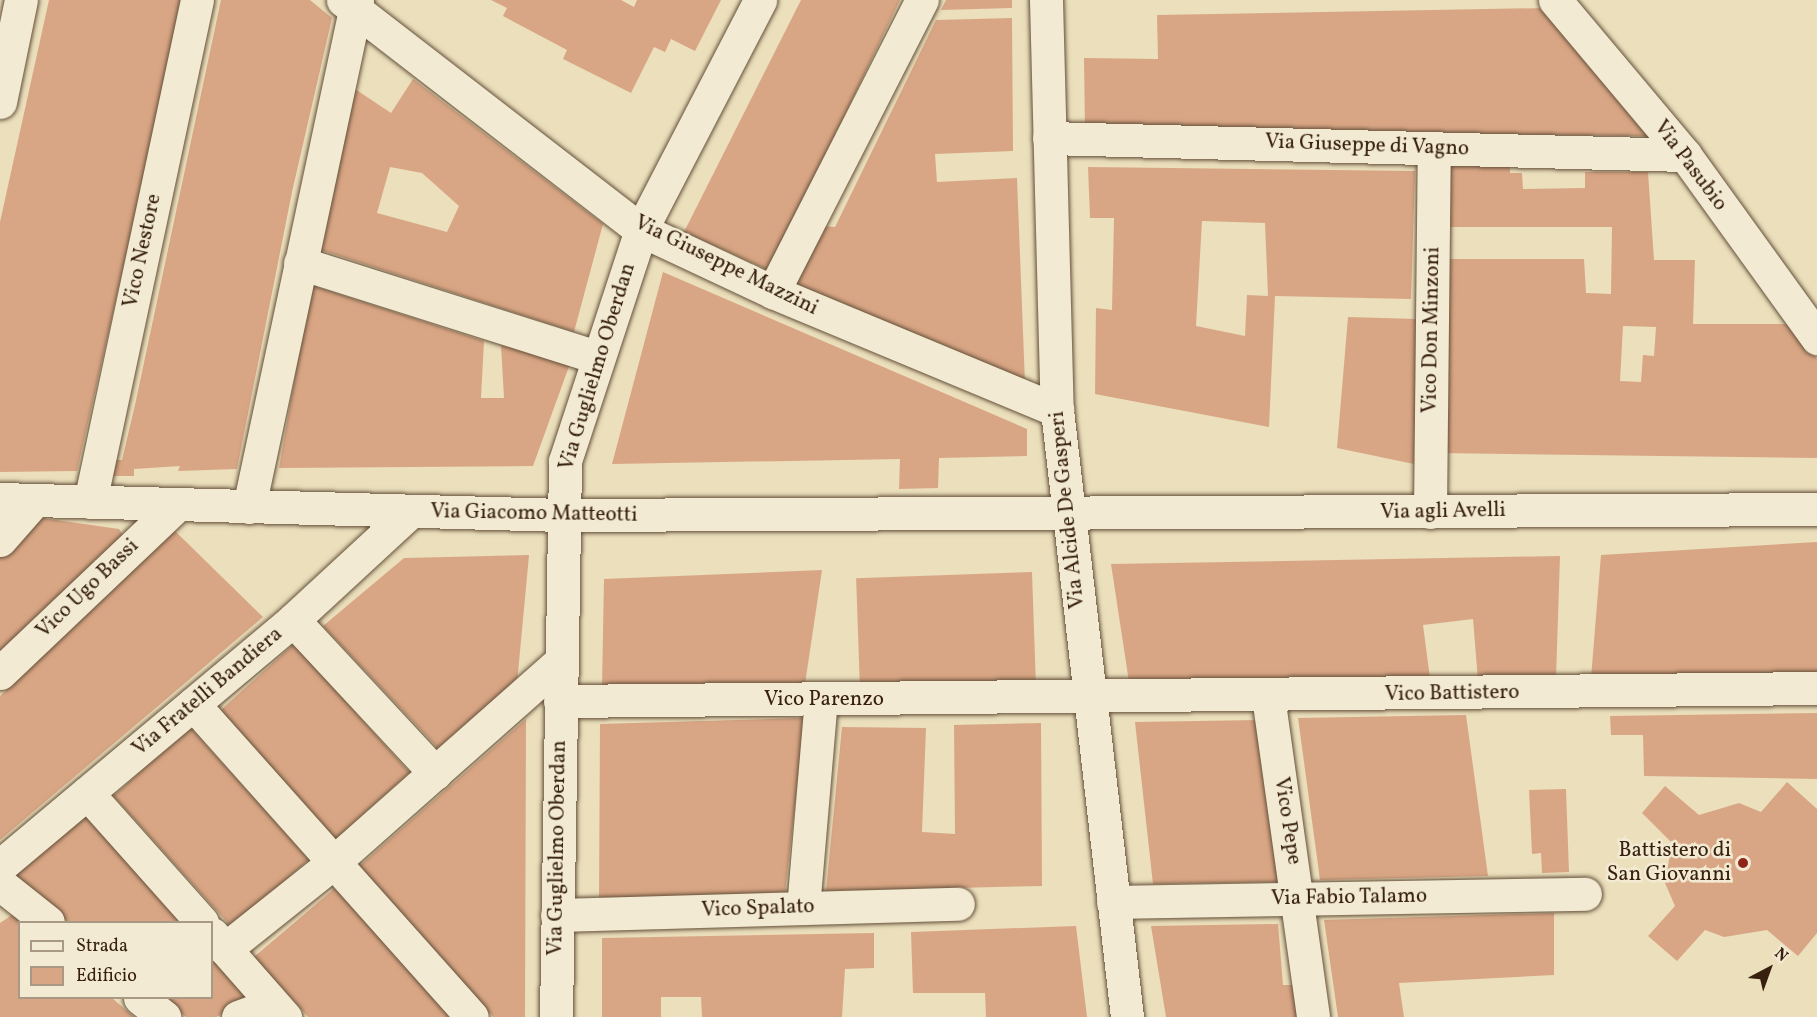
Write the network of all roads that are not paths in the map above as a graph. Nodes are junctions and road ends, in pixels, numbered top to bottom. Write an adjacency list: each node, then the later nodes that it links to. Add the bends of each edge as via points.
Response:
1 (21, 0): 8 (street)
2 (197, 0): 20 (street, Vico Nestore)
3 (760, 0): 12 (street, Via Guglielmo Oberdan)
4 (922, 0): 14 (street)
5 (1046, 0): 9 (street, Via Alcide De Gasperi)
6 (1555, 0): 11 (street, Via Pasubio)
7 (351, 2): 12 (street, Via Giuseppe Mazzini); 13 (street)
8 (0, 102)
9 (1048, 138): 10 (street, Via Giuseppe di Vagno); 17 (street, Via Alcide De Gasperi)
10 (1434, 148): 11 (street, Via Giuseppe di Vagno); 25 (street, Vico Don Minzoni)
11 (1685, 155): 15 (street, Via Pasubio)
12 (641, 230): 14 (street, Via Giuseppe Mazzini); 16 (street, Via Guglielmo Oberdan)
13 (300, 263): 16 (street); 22 (street)
14 (773, 292): 17 (street, Via Giuseppe Mazzini)
15 (1817, 338)
16 (597, 357): 27 (street, Via Guglielmo Oberdan, via 565,461)
17 (1057, 410): 26 (street, Via Alcide De Gasperi)
18 (0, 499): 19 (street, Via Giacomo Matteotti)
19 (35, 500): 20 (street, Via Giacomo Matteotti); 28 (street)
20 (90, 502): 21 (street, Via Giacomo Matteotti)
21 (177, 505): 22 (street, Via Giacomo Matteotti); 31 (street, Vico Ugo Bassi)
22 (249, 507): 24 (street, Via Giacomo Matteotti)
23 (1817, 509): 25 (street, Via agli Avelli)
24 (410, 512): 27 (street, Via Giacomo Matteotti); 29 (street, Via Fratelli Bandiera)
25 (1430, 512): 26 (street, Via agli Avelli)
26 (1069, 513): 27 (street, Via Giacomo Matteotti); 34 (street, Via Alcide De Gasperi)
27 (562, 515): 30 (street, Via Guglielmo Oberdan)
28 (0, 540)
29 (293, 620): 37 (street, Via Fratelli Bandiera); 38 (street)
30 (560, 662): 36 (street, Via Guglielmo Oberdan); 38 (street)
31 (0, 674)
32 (1817, 688): 33 (street, Vico Battistero)
33 (1268, 696): 34 (street, Vico Battistero); 44 (street, Vico Pepe)
34 (1087, 699): 35 (street, Vico Parenzo); 45 (street, Via Alcide De Gasperi)
35 (821, 700): 36 (street, Vico Parenzo); 47 (street)
36 (560, 701): 48 (street, Via Guglielmo Oberdan)
37 (193, 704): 39 (street, Via Fratelli Bandiera); 40 (street)
38 (435, 773): 40 (street)
39 (87, 793): 41 (street, Via Fratelli Bandiera); 50 (street)
40 (334, 862): 51 (street); 56 (street)
41 (0, 866)
42 (0, 884): 49 (street)
43 (1585, 894): 44 (street, Via Fabio Talamo)
44 (1299, 899): 45 (street, Via Fabio Talamo); 59 (street, Vico Pepe)
45 (1113, 902): 58 (street, Via Alcide De Gasperi)
46 (958, 904): 47 (street, Vico Spalato)
47 (803, 908): 48 (street, Vico Spalato)
48 (558, 915): 57 (street, Via Guglielmo Oberdan)
49 (47, 921)
50 (201, 921)
51 (218, 941): 53 (street)
52 (141, 999): 54 (street)
53 (279, 1010): 55 (street)
54 (164, 1017)
55 (238, 1017)
56 (472, 1017)
57 (556, 1017)
58 (1127, 1017)
59 (1313, 1017)

